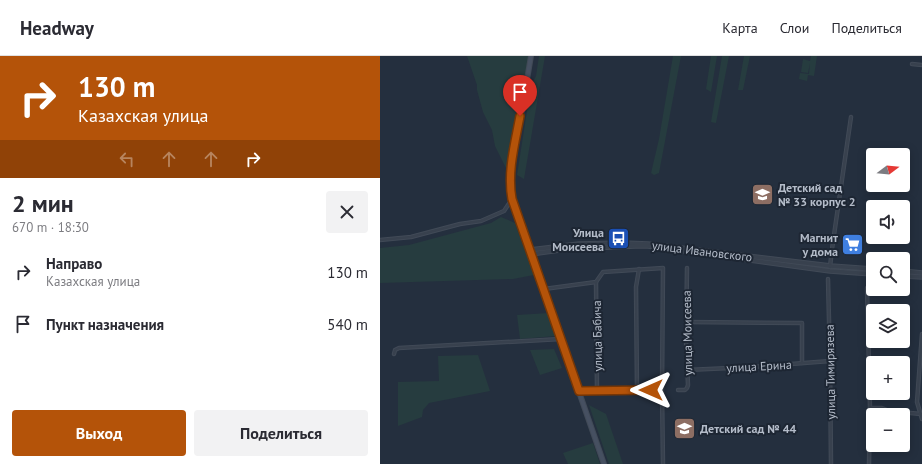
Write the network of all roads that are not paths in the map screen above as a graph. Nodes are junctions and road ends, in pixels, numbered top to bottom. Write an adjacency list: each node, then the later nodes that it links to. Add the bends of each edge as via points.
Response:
1 (531, 56): 5 (main road, via 510,174)
2 (912, 64): 3 (street)
3 (922, 65)
4 (851, 117): 8 (street)
5 (512, 199): 6 (street, via 504,211 481,221 411,237); 7 (main road)
6 (380, 240)
7 (530, 252): 8 (street, улица Ивановского, via 579,244 623,243); 12 (street, улица Ивановского, via 648,246); 20 (main road)
8 (831, 266): 10 (street, улица Ивановского); 12 (street)
9 (687, 268): 22 (street, улица Моисеева)
10 (866, 268)
11 (640, 269): 19 (street, via 603,272); 30 (street, via 636,287); 31 (street, via 663,268)
12 (830, 271): 15 (street, улица Ивановского)
13 (910, 272): 14 (street)
14 (922, 273)
15 (866, 274)
16 (910, 276): 17 (street)
17 (922, 277)
18 (828, 279): 26 (street, улица Тимирязева)
19 (596, 282): 20 (street); 29 (street, улица Бабича)
20 (544, 289): 24 (main road)
21 (867, 296): 34 (street)
22 (686, 322): 27 (street, via 802,323); 28 (street, улица Моисеева)
23 (922, 334): 36 (street, via 917,402)
24 (561, 339): 25 (street, via 399,348); 33 (main road)
25 (394, 354)
26 (830, 361): 27 (street, улица Ерина); 41 (street, улица Тимирязева)
27 (802, 363): 28 (street, улица Ерина)
28 (688, 370): 32 (street, улица Моисеева, via 687,388)
29 (597, 390): 30 (street); 33 (street)
30 (637, 390): 31 (street)
31 (662, 390): 40 (street)
32 (678, 390)
33 (579, 391): 39 (main road)
34 (870, 408)
35 (910, 413): 36 (street)
36 (921, 414): 37 (street)
37 (922, 419)
38 (869, 452): 42 (street)
39 (604, 464)
40 (663, 464)
41 (831, 464)
42 (869, 464)

